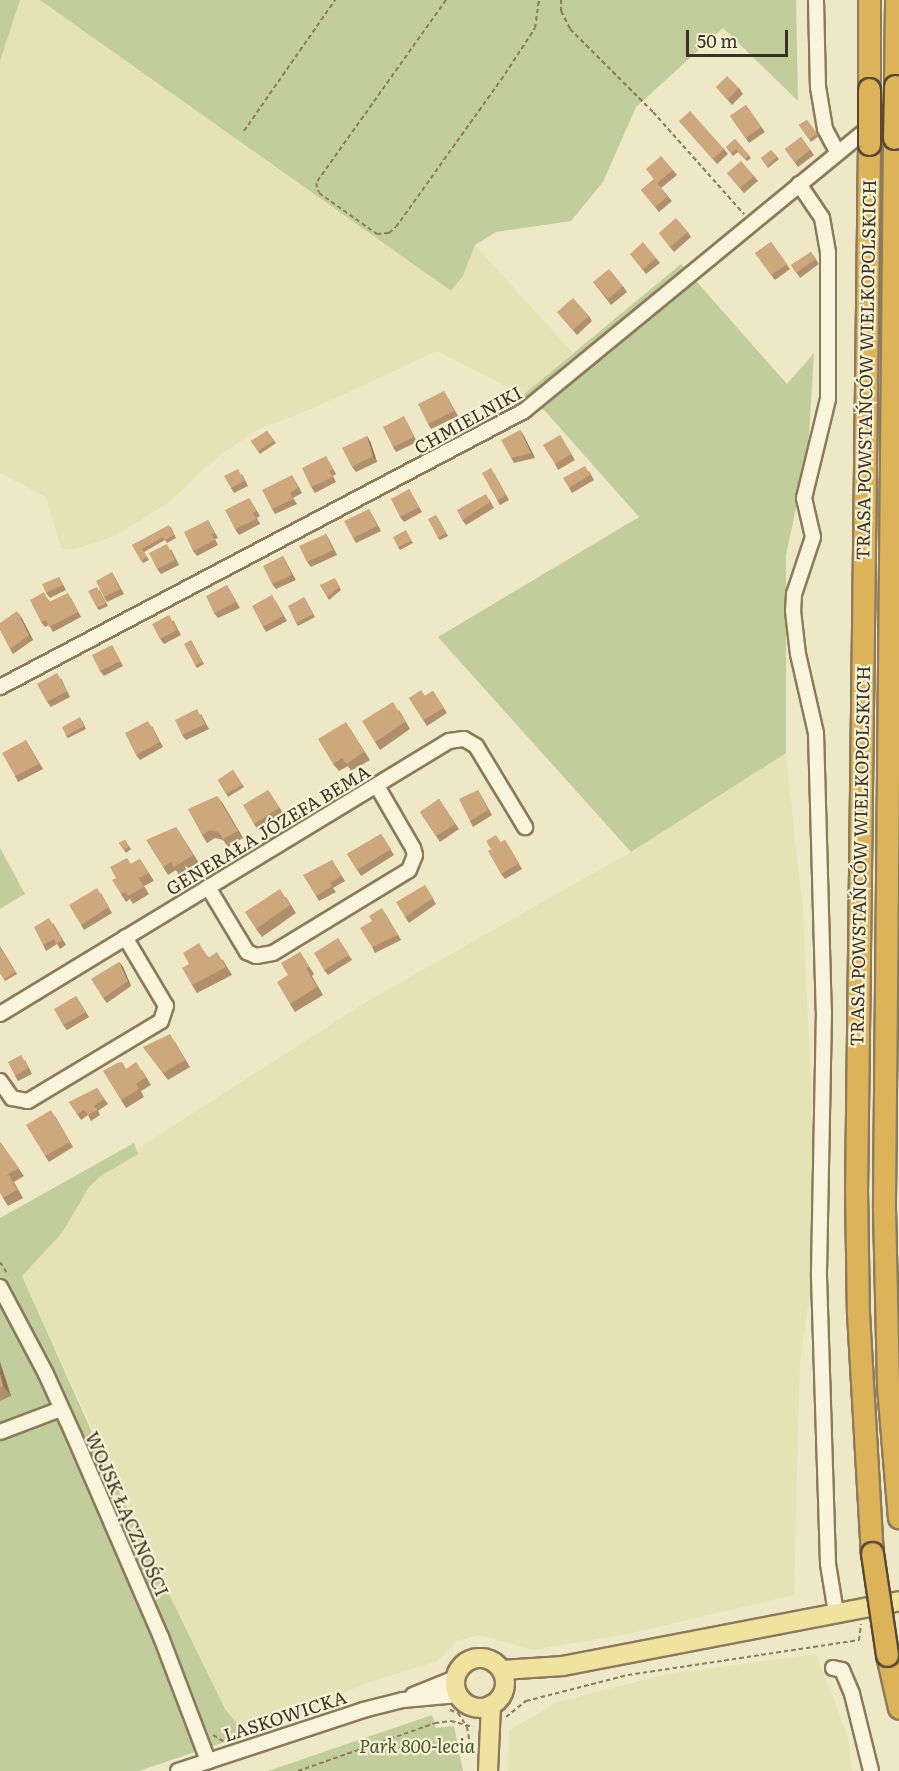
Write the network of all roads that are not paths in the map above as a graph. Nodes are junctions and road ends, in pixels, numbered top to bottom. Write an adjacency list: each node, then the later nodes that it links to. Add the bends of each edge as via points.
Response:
1 (816, 0): 5 (street, via 818,87 825,129)
2 (869, 0): 26 (highway, TRASA POWSTAŃCÓW WIELKOPOLSKICH, bridge, via 856,1189 859,1335 872,1552)
3 (896, 0): 4 (highway, TRASA POWSTAŃCÓW WIELKOPOLSKICH)
4 (897, 95): 5 (street, CHMIELNIKI); 17 (highway, TRASA POWSTAŃCÓW WIELKOPOLSKICH, bridge, via 884,1208 888,1388)
5 (837, 152): 6 (street, CHMIELNIKI)
6 (799, 184): 7 (street, CHMIELNIKI, via 746,216 524,411); 19 (street, via 822,218 828,252 828,399 804,498 813,537 794,594 794,611 798,654 816,733 824,1011 819,1277 828,1564)
7 (0, 687)
8 (377, 786): 9 (street, GENERAŁA JÓZEFA BEMA, via 449,741 464,739 476,746); 10 (street, GENERAŁA JÓZEFA BEMA); 10 (street, via 413,848 415,855 409,870 273,952 256,956 247,952)
9 (525, 827)
10 (208, 887): 11 (street, GENERAŁA JÓZEFA BEMA)
11 (125, 937): 12 (street, GENERAŁA JÓZEFA BEMA); 13 (street, via 166,1006 161,1020 28,1101 12,1098)
12 (0, 1014)
13 (0, 1081)
14 (5, 1284): 15 (street, WOJSK ŁĄCZNOŚCI)
15 (61, 1409): 16 (street); 28 (street, WOJSK ŁĄCZNOŚCI, via 161,1637)
16 (0, 1432)
17 (899, 1518)
18 (899, 1600): 19 (main road)
19 (836, 1613): 20 (main road)
20 (563, 1666): 22 (main road); 24 (main road)
21 (833, 1668): 31 (street, via 842,1670 852,1694)
22 (502, 1670): 23 (main road, via 489,1659 476,1658 464,1663); 24 (main road)
23 (456, 1694): 24 (main road); 25 (street, LASKOWICKA); 25 (street, LASKOWICKA); 27 (main road)
24 (497, 1699): 27 (main road)
25 (403, 1700): 28 (street, LASKOWICKA)
26 (899, 1708)
27 (478, 1727): 29 (main road)
28 (208, 1761): 30 (street, LASKOWICKA)
29 (482, 1768)
30 (178, 1771)
31 (871, 1771)

